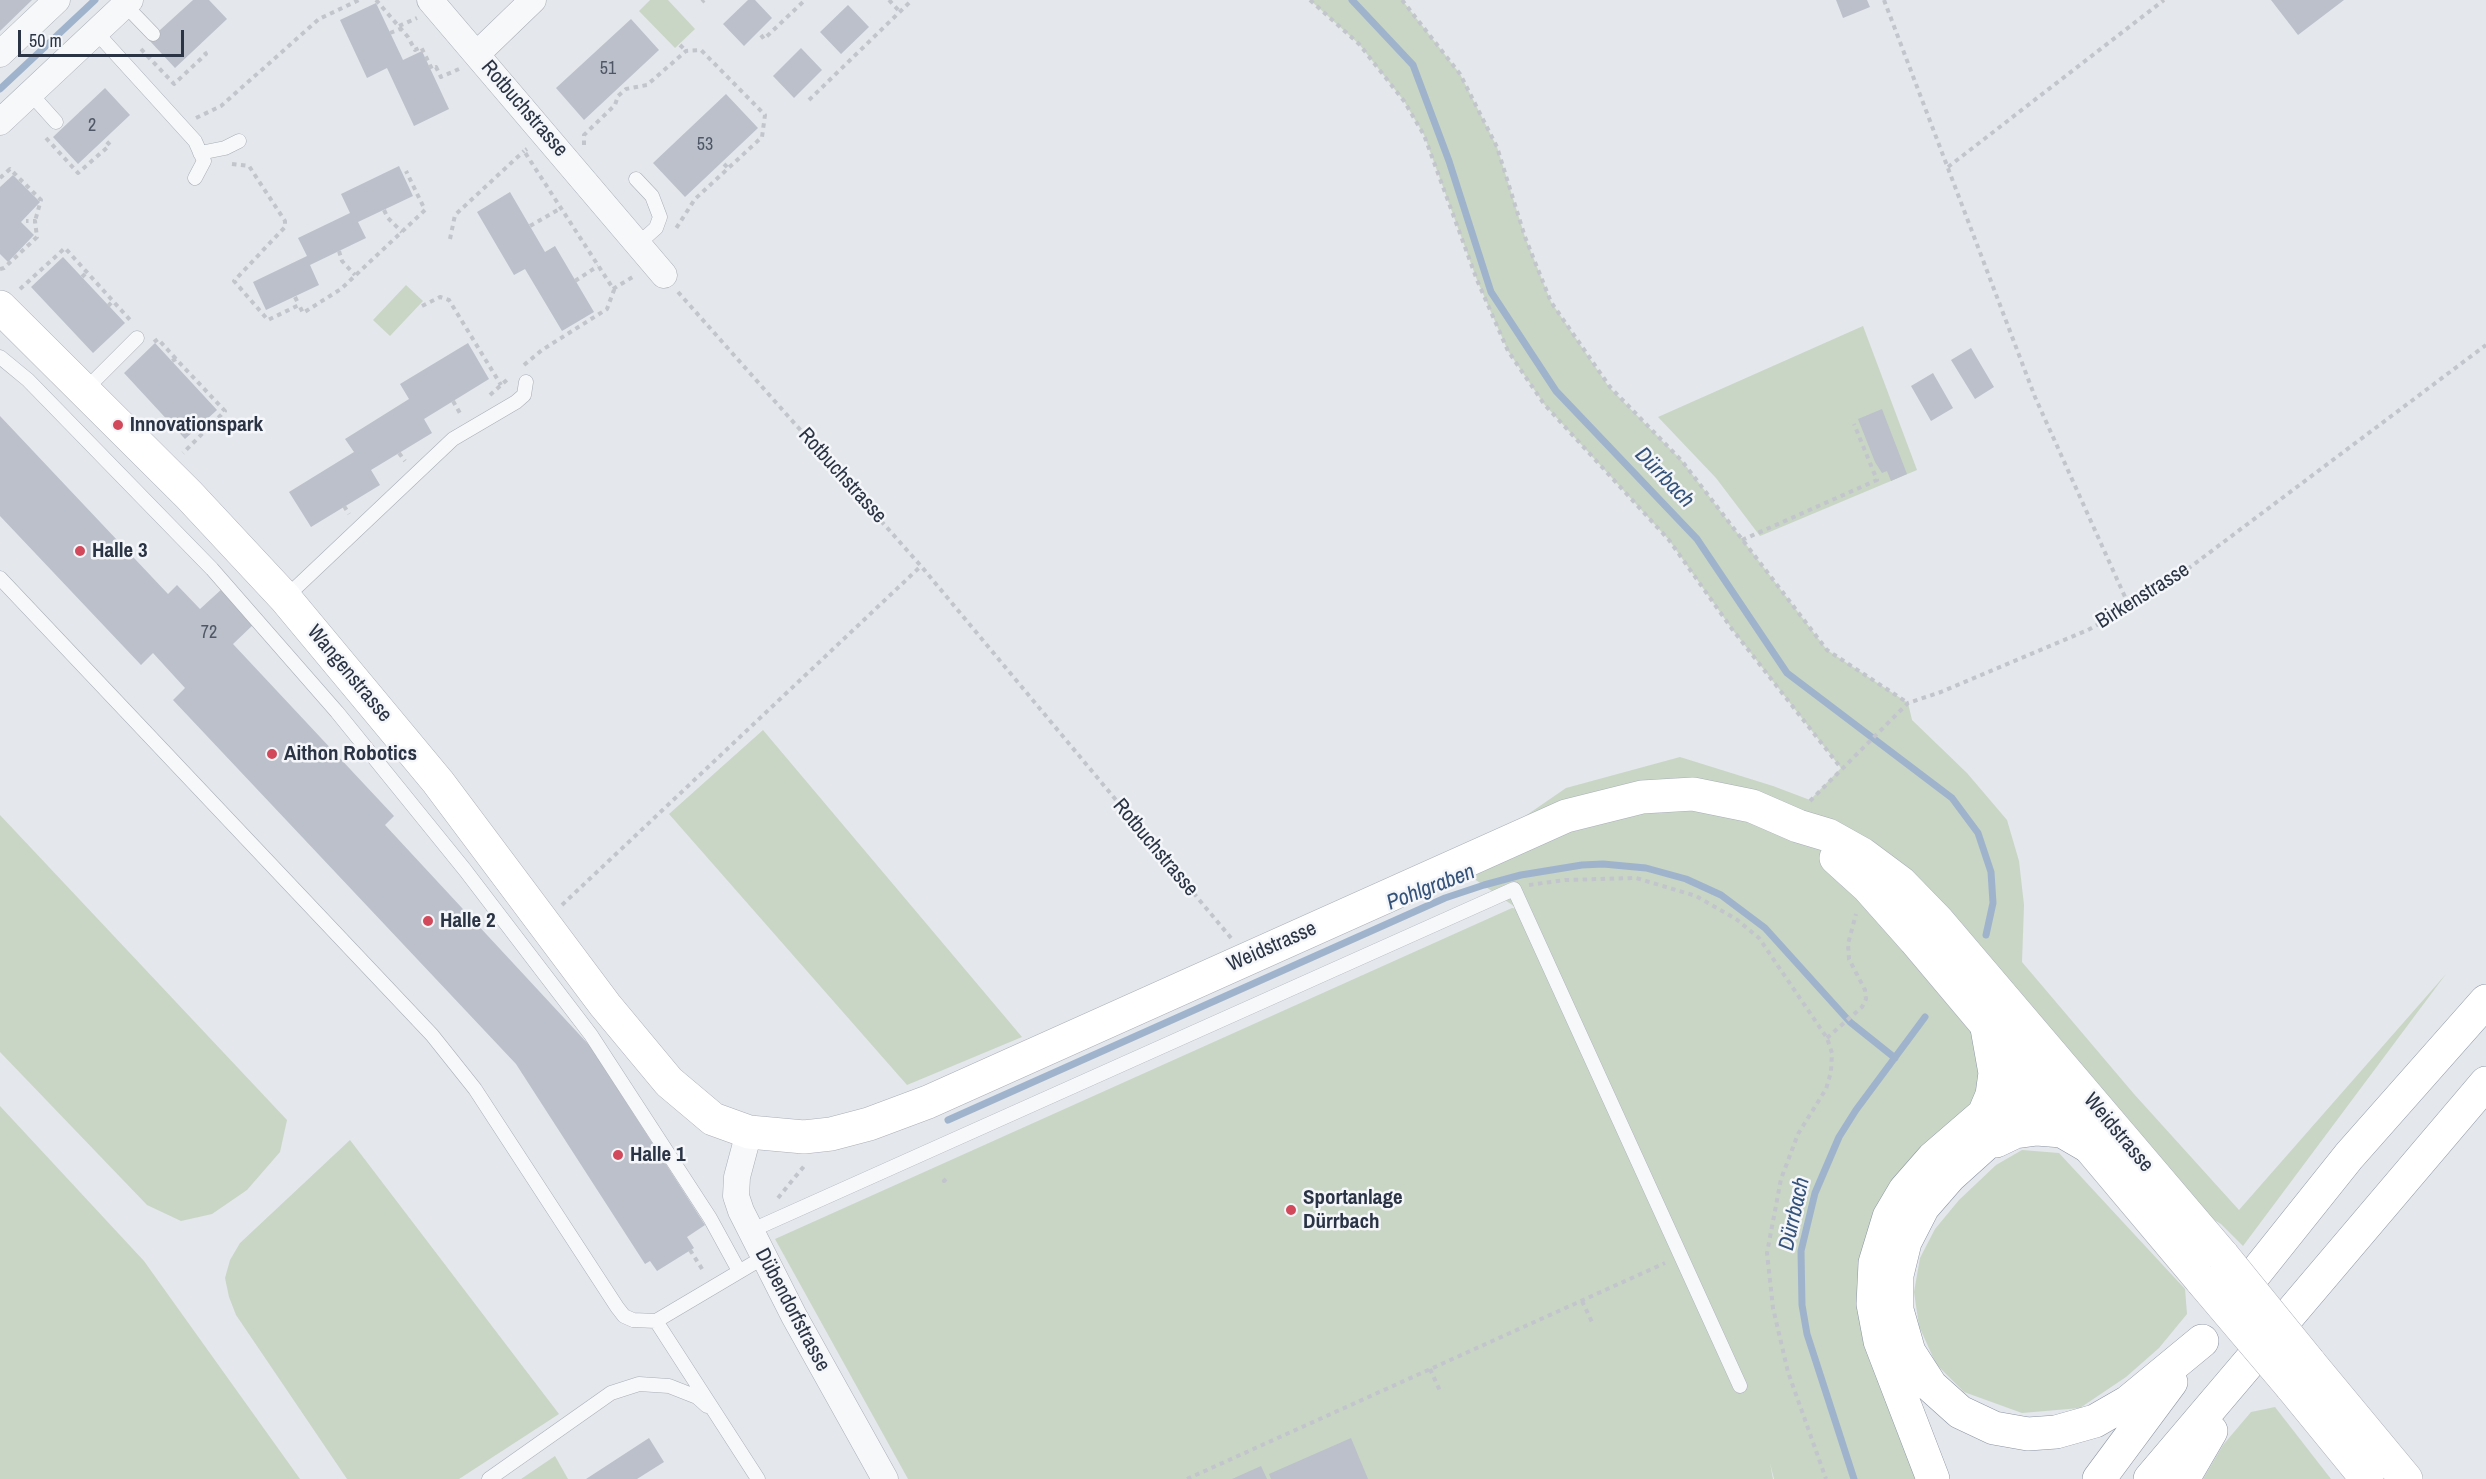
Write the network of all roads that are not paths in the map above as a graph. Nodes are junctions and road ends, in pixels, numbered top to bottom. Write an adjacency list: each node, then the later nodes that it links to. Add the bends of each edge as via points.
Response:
1 (57, 0): 7 (street)
2 (533, 0): 8 (street)
3 (127, 2): 5 (lane); 6 (street)
4 (427, 7): 8 (street, Rotbuchstrasse)
5 (153, 34)
6 (99, 35): 9 (street); 12 (lane, via 182,124)
7 (0, 54)
8 (472, 59): 15 (street, Rotbuchstrasse, via 504,96 545,133)
9 (16, 107): 10 (lane)
10 (56, 122)
11 (239, 141): 12 (lane)
12 (202, 157): 13 (lane)
13 (195, 177)
14 (636, 179): 15 (lane, via 652,196 660,217)
15 (643, 249): 16 (street, Rotbuchstrasse)
16 (664, 275)
17 (9, 299): 21 (main road, Wangenstrasse)
18 (137, 338): 21 (lane)
19 (0, 357): 36 (lane, via 28,380 212,569 337,712 458,860 591,1035 710,1218)
20 (526, 382): 23 (lane, via 524,395 453,439)
21 (85, 390): 23 (main road, Wangenstrasse)
22 (0, 578): 38 (lane, via 432,1035 475,1089 624,1316)
23 (285, 598): 31 (main road, Wangenstrasse, via 431,774 605,1005 669,1082 713,1119)
24 (1798, 826): 26 (main road, Weidstrasse, via 1828,835 1901,883); 27 (main road, Weidstrasse, via 1868,887); 31 (main road, Weidstrasse, via 1752,806 1693,794 1642,796 1566,816 928,1102 831,1134 804,1137)
25 (2486, 1001): 39 (main road, via 2349,1156)
26 (2028, 1027): 29 (main road, via 2039,1066); 32 (main road, Weidstrasse)
27 (1987, 1028): 29 (main road, Weidstrasse); 30 (main road, via 1995,1073)
28 (2486, 1083): 37 (main road)
29 (2036, 1086): 30 (main road, via 2007,1096); 32 (main road, Weidstrasse); 33 (main road, via 2021,1112)
30 (1984, 1114): 46 (main road, via 1933,1158 1905,1190 1886,1224 1875,1263 1873,1304 1880,1341)
31 (749, 1132): 34 (street, Dübendorfstrasse, via 736,1196)
32 (2104, 1140): 33 (main road, via 2037,1129 2015,1132); 40 (main road, Weidstrasse, bridge, via 2202,1281); 40 (main road, Weidstrasse, bridge, via 2223,1256)
33 (1981, 1148): 39 (main road, via 1923,1207 1905,1242 1897,1275 1897,1310 1904,1338 1917,1366 1941,1397 1973,1419 2005,1431 2035,1434 2069,1429 2095,1421 2128,1402)
34 (750, 1231): 35 (street, Dübendorfstrasse); 41 (lane, via 1514,889)
35 (764, 1257): 36 (lane); 45 (street, Dübendorfstrasse)
36 (739, 1271): 38 (lane)
37 (2292, 1312): 48 (main road); 49 (main road)
38 (656, 1321): 42 (lane)
39 (2202, 1341): 47 (main road)
40 (2300, 1374): 50 (main road, Weidstrasse); 51 (main road, Weidstrasse)
41 (1740, 1386)
42 (722, 1424): 43 (lane, via 697,1397 669,1386 639,1384 611,1393); 44 (lane)
43 (489, 1479)
44 (758, 1479)
45 (885, 1479)
46 (1933, 1479)
47 (2099, 1479)
48 (2150, 1479)
49 (2183, 1479)
50 (2367, 1479)
51 (2406, 1479)

